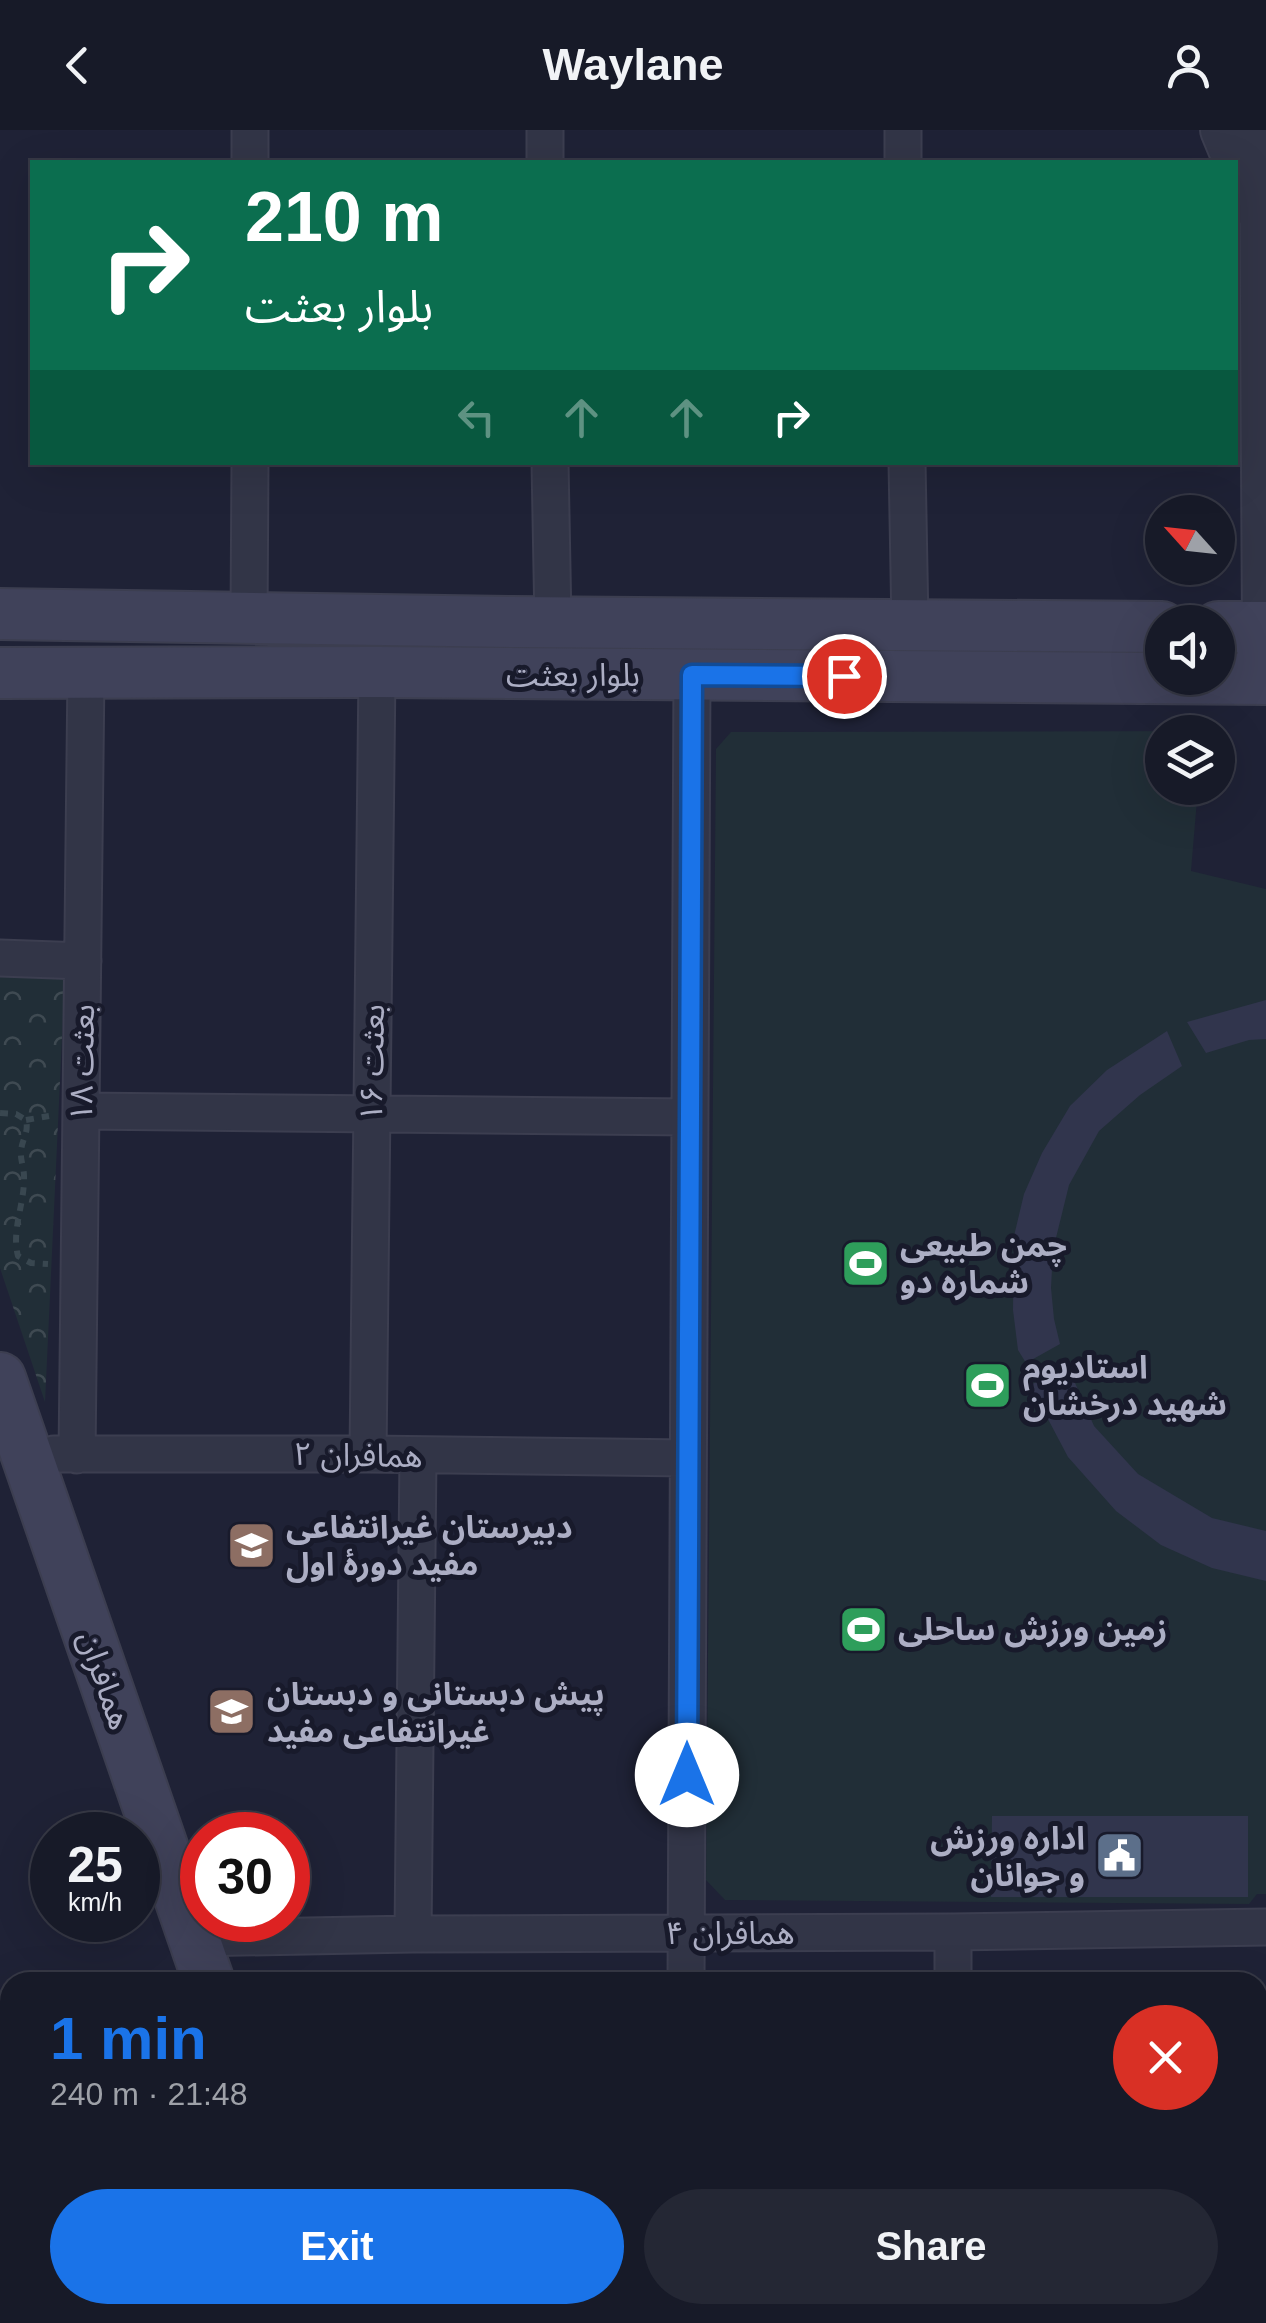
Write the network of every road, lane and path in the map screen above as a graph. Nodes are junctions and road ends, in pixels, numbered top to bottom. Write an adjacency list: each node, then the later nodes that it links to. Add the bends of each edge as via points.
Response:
1 (250, 130): 6 (street)
2 (544, 130): 7 (street)
3 (903, 130): 8 (street)
4 (1222, 130): 9 (street)
5 (1261, 130): 11 (street)
6 (250, 160)
7 (545, 160)
8 (903, 160)
9 (1235, 160)
10 (1238, 167): 11 (street)
11 (1264, 226): 20 (street)
12 (250, 465): 16 (street)
13 (550, 465): 17 (street)
14 (908, 465): 18 (street)
15 (0, 611): 16 (main road, بلوار بعثت)
16 (249, 619): 17 (main road, بلوار بعثت)
17 (553, 622): 18 (main road, بلوار بعثت)
18 (910, 625): 19 (main road, بلوار بعثت)
19 (1145, 626)
20 (1249, 627): 25 (main road)
21 (0, 672): 22 (main road, بلوار بعثت)
22 (86, 672): 23 (main road, بلوار بعثت); 27 (street, بعثت ۱۸)
23 (377, 672): 24 (main road, بلوار بعثت); 30 (street, بعثت ۱۶)
24 (692, 675): 25 (main road, بلوار بعثت); 31 (street)
25 (1264, 679)
26 (0, 958): 27 (street)
27 (83, 961): 28 (street, بعثت ۱۸)
28 (81, 1112): 30 (street); 32 (street, بعثت ۱۸)
29 (0, 1113): 32 (path, via 26,1120 28,1130 20,1152 18,1256 30,1263)
30 (372, 1114): 31 (street); 36 (street, بعثت ۱۶)
31 (690, 1117): 38 (street)
32 (79, 1265): 35 (street, بعثت ۱۸)
33 (0, 1378): 34 (main road, همافران)
34 (28, 1454): 35 (street, همافران ۲); 43 (main road, همافران)
35 (77, 1454): 36 (street, همافران ۲)
36 (368, 1454): 37 (street, همافران ۲)
37 (418, 1456): 38 (street, همافران ۲); 42 (street)
38 (688, 1458): 41 (street)
39 (1266, 1927): 40 (street, همافران ۴)
40 (953, 1932): 41 (street, همافران ۴); 45 (street)
41 (686, 1933): 42 (street, همافران ۴); 44 (street)
42 (413, 1934): 43 (street, همافران ۴)
43 (202, 1960)
44 (686, 1972)
45 (954, 1972)

